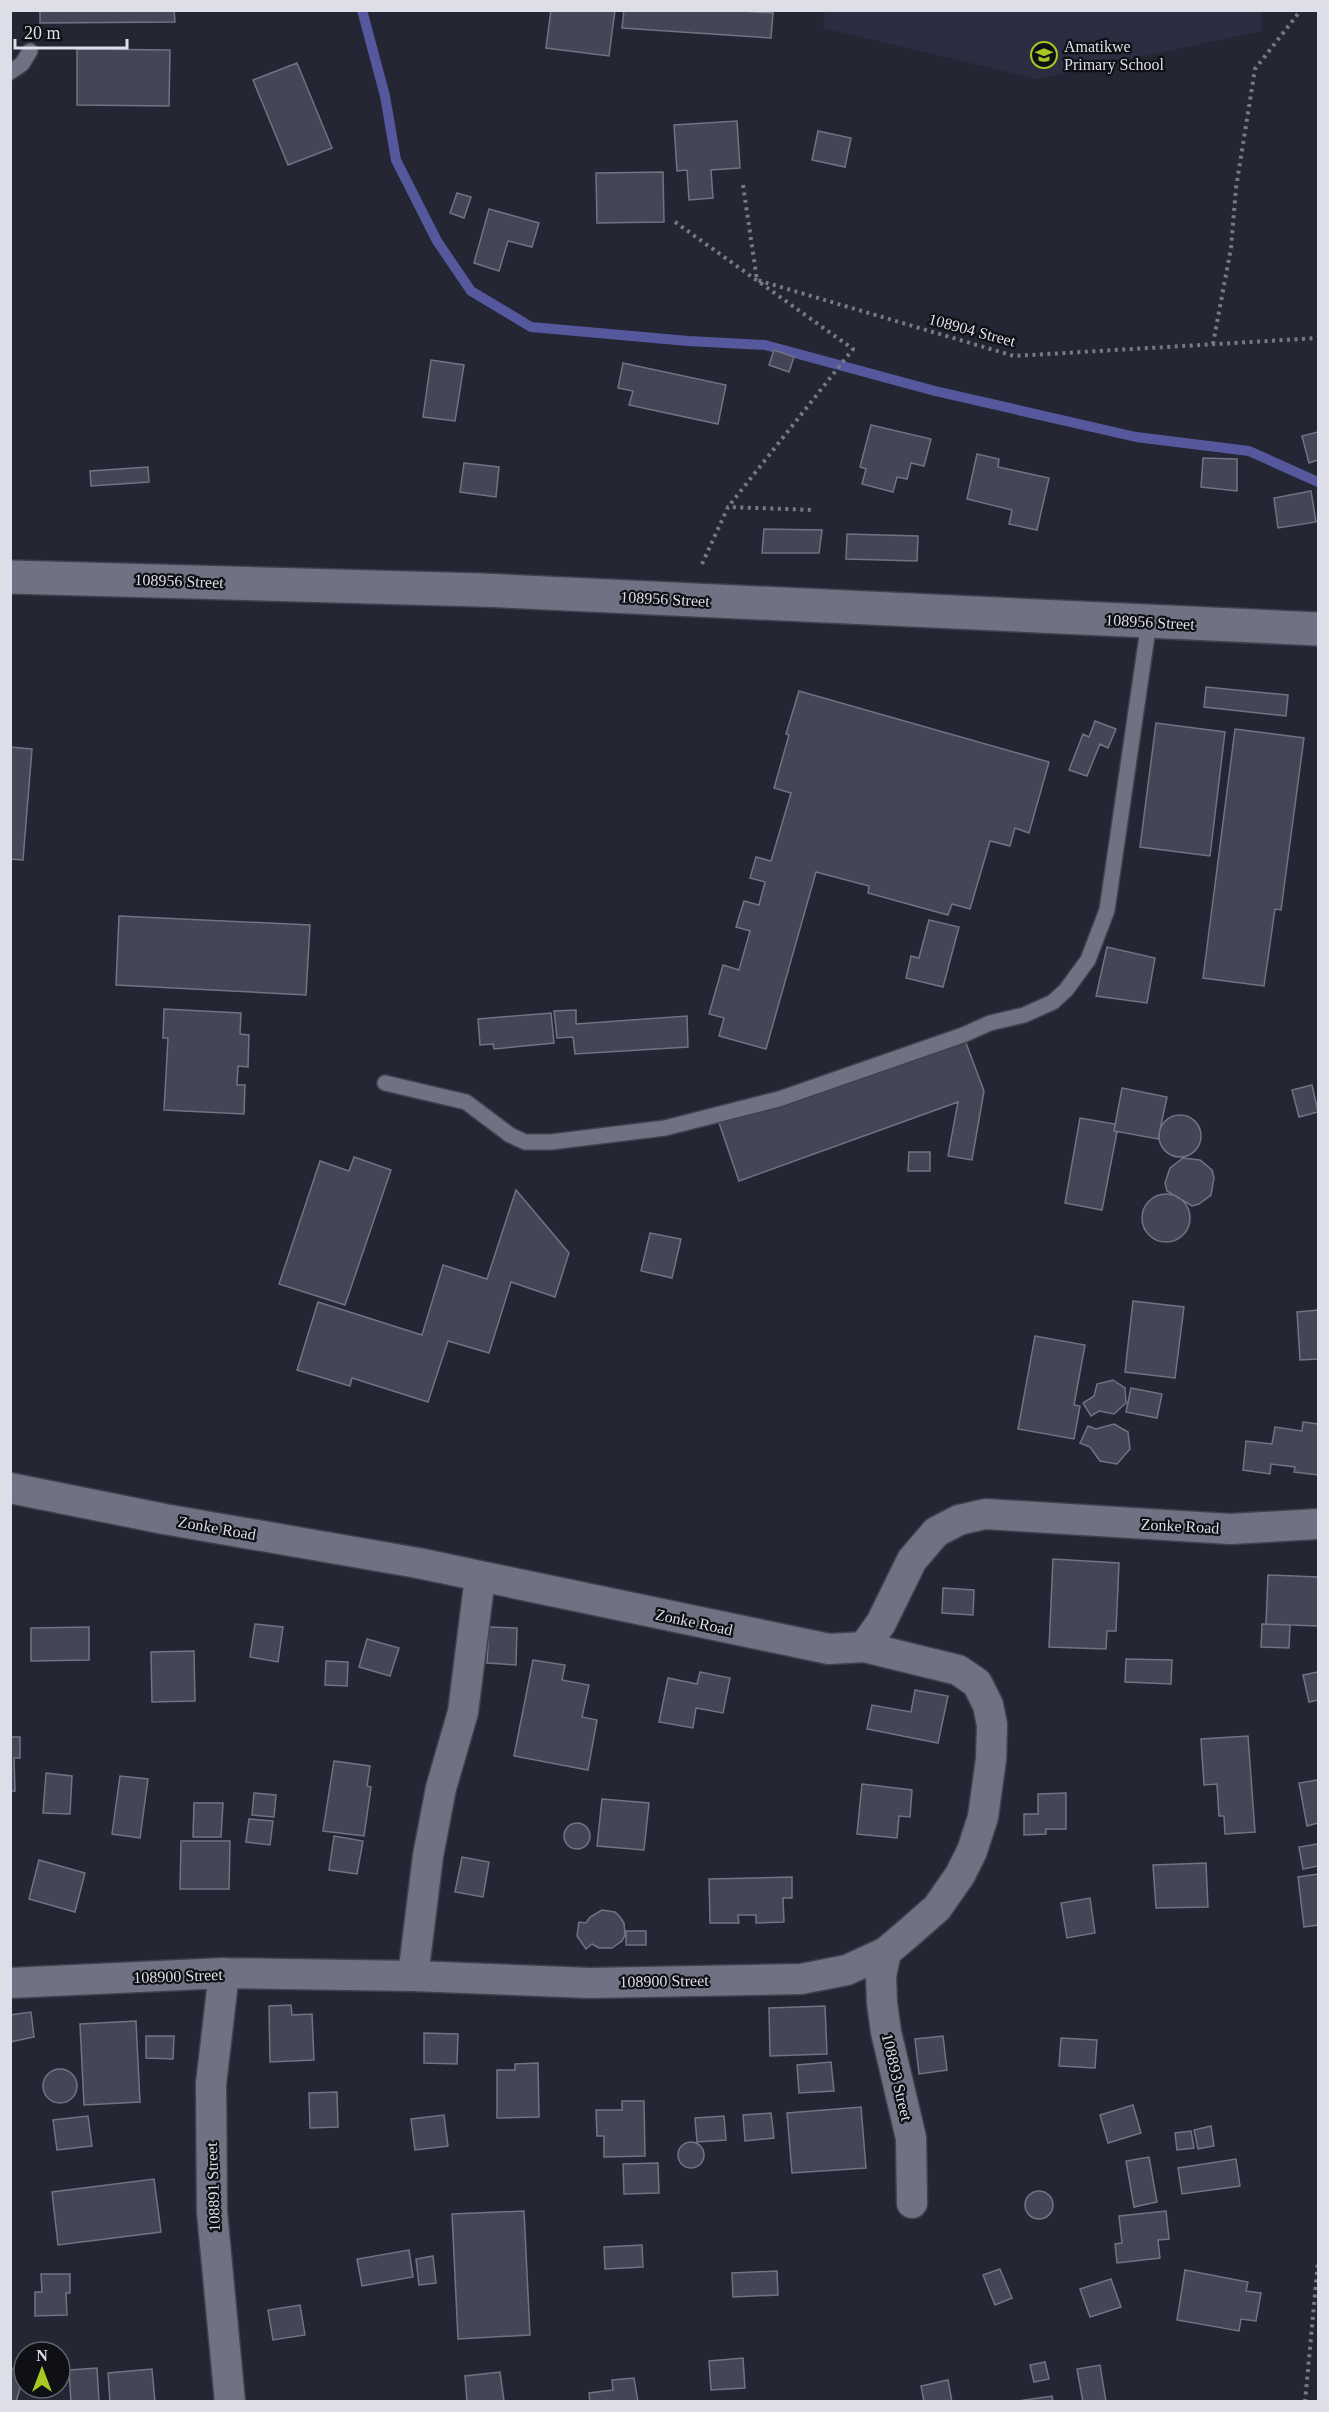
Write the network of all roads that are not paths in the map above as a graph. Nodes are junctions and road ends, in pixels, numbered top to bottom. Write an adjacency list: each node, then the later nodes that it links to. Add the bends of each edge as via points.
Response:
1 (30, 51): 2 (lane, via 22,64)
2 (10, 72)
3 (10, 577): 4 (street, 108956 Street, via 482,590)
4 (1149, 622): 5 (street, 108956 Street); 6 (lane, via 1107,910 1088,960 1053,1002 779,1099 665,1128 551,1142 525,1142 510,1135 466,1102)
5 (1318, 629)
6 (385, 1083)
7 (10, 1488): 9 (street, Zonke Road)
8 (1318, 1524): 10 (street, Zonke Road, via 1230,1529 985,1514 959,1520 936,1532 912,1560 881,1623)
9 (480, 1577): 10 (street, Zonke Road, via 829,1649); 13 (street, via 463,1712 441,1788 428,1856)
10 (864, 1647): 11 (street, 108900 Street, via 957,1670 977,1683 992,1725 982,1818 972,1851 937,1908)
11 (886, 1952): 13 (street, 108900 Street, via 847,1970 801,1979 590,1983); 15 (street, 108893 Street, via 881,1976 882,2003 911,2138)
12 (224, 1973): 13 (street, 108900 Street); 14 (street, 108900 Street); 16 (street, 108891 Street, via 211,2084 212,2212)
13 (414, 1976)
14 (10, 1983)
15 (912, 2203)
16 (230, 2402)

